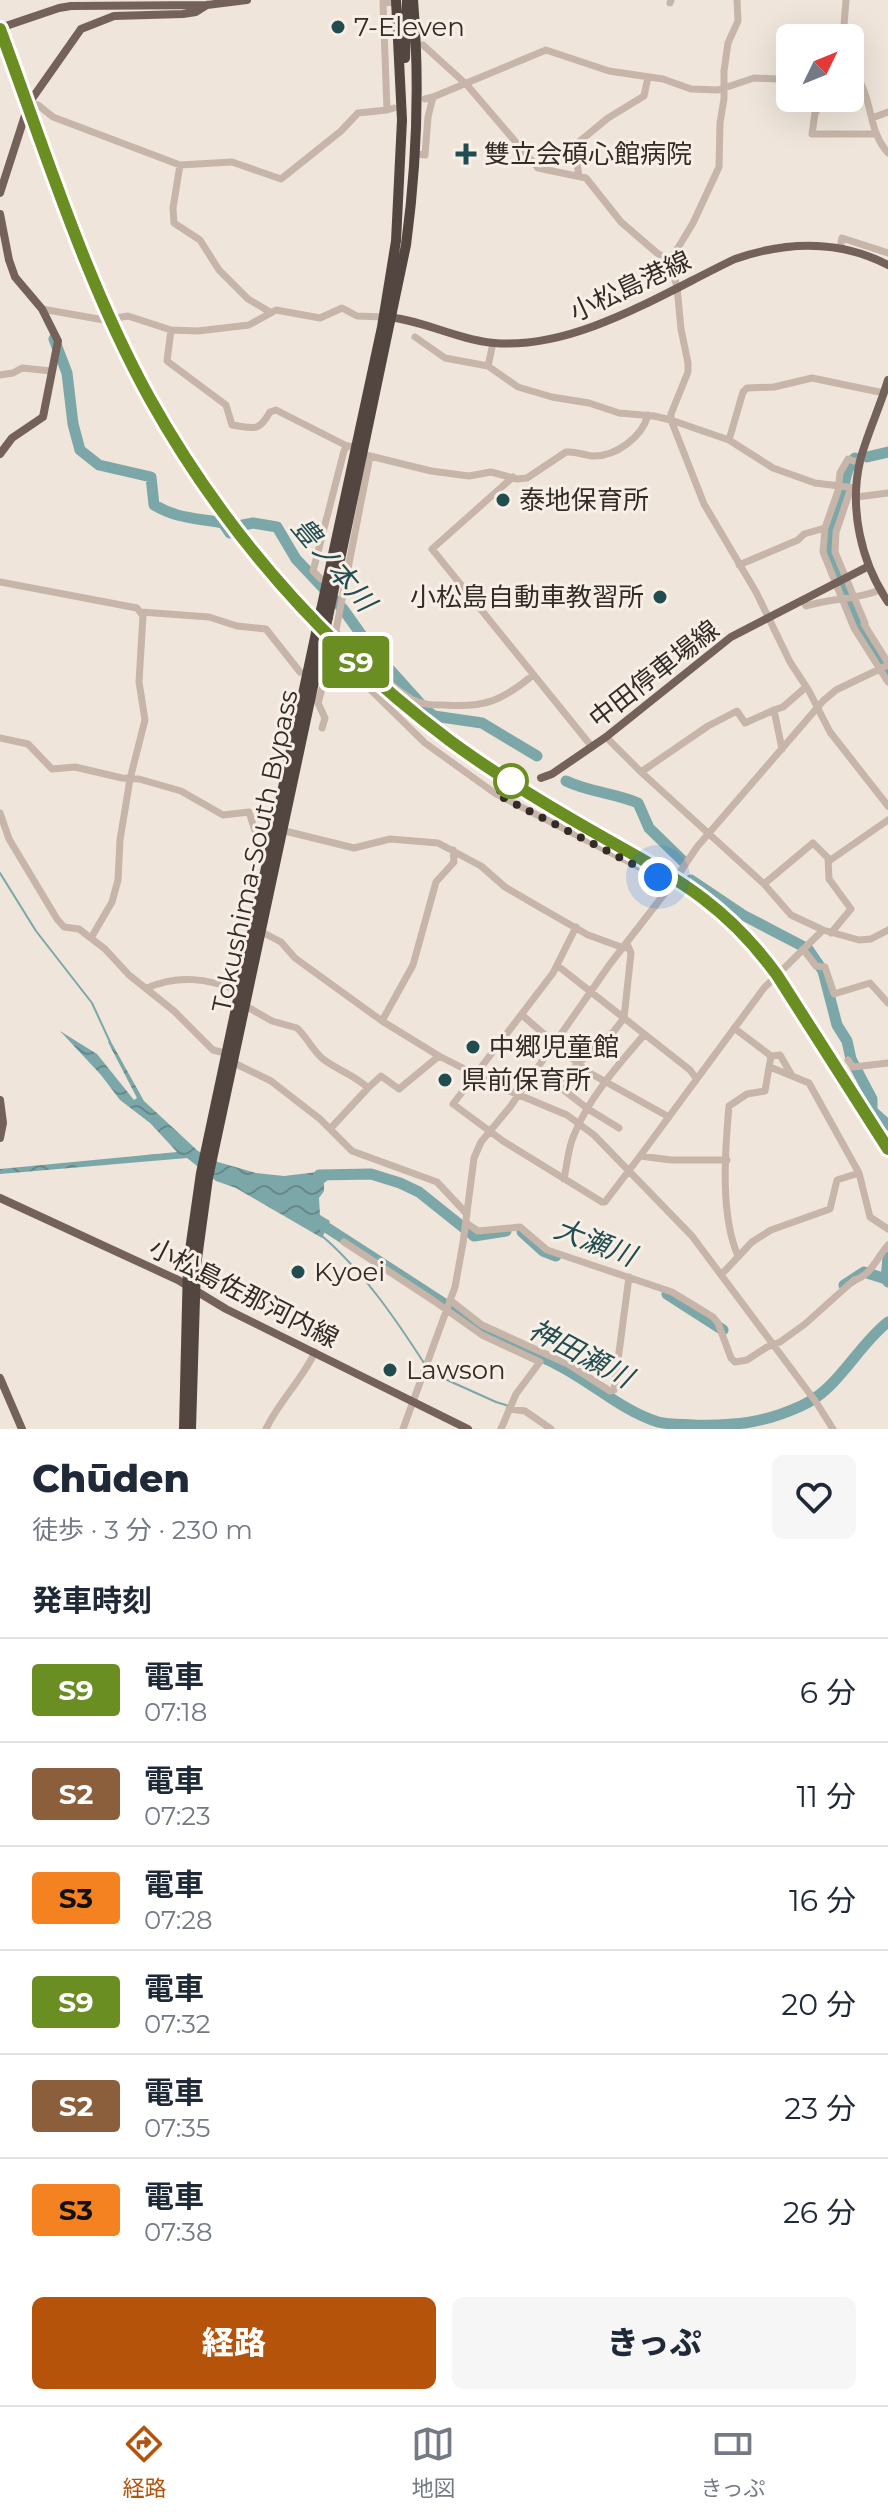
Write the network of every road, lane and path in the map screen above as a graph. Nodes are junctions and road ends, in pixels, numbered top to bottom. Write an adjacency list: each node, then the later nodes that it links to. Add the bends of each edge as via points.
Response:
1 (247, 0): 6 (main road)
2 (413, 0): 21 (highway, Tokushima-South Bypass)
3 (737, 0): 13 (street, via 738,21 726,55)
4 (846, 0): 7 (street)
5 (400, 1): 22 (street, via 383,2 391,109 358,113 281,179 232,162); 26 (highway, Tokushima-South Bypass)
6 (207, 5): 8 (main road, via 71,6); 15 (main road, via 196,12 114,16 85,26)
7 (844, 24)
8 (0, 28)
9 (423, 45): 12 (street)
10 (648, 77): 12 (street, via 609,71 546,50); 13 (street, via 691,89); 23 (street, via 644,96 574,146)
11 (776, 79): 13 (street, via 754,78)
12 (467, 85): 21 (street, via 429,98 425,155); 23 (street, via 538,168)
13 (724, 88): 30 (street, via 719,167)
14 (864, 91): 18 (street)
15 (29, 103): 22 (street); 24 (main road)
16 (816, 112): 19 (street, via 812,134)
17 (888, 112): 18 (street)
18 (872, 118): 19 (street)
19 (874, 134): 20 (street)
20 (888, 153)
21 (416, 154): 26 (highway, Tokushima-South Bypass)
22 (180, 165): 34 (street, via 174,223 200,240 219,270 248,299)
23 (579, 176): 30 (street, via 591,182 621,222)
24 (0, 193)
25 (0, 214): 28 (main road)
26 (403, 226): 35 (highway, Tokushima-South Bypass)
27 (840, 248): 29 (street, via 842,238); 31 (main road, 小松島港線); 32 (main road, 小松島港線, via 786,246 760,251)
28 (4, 253): 33 (main road, via 15,277)
29 (888, 253)
30 (670, 261): 32 (street)
31 (888, 265)
32 (677, 287): 38 (main road, 小松島港線, via 570,336); 45 (street, via 688,372)
33 (42, 309): 36 (street, via 104,320 128,316); 40 (main road, via 58,341)
34 (270, 312): 35 (street, via 287,310 320,318 342,308 357,316); 36 (street, via 249,325)
35 (388, 317): 38 (main road, 小松島港線); 47 (highway, Tokushima-South Bypass)
36 (171, 330): 47 (street, via 167,361 226,405 232,425 256,429 276,410)
37 (415, 337): 39 (street, via 445,358)
38 (493, 343): 39 (street)
39 (488, 366): 44 (street, via 531,391)
40 (51, 371): 41 (street, via 22,368); 48 (main road, via 43,417 19,432)
41 (0, 375)
42 (888, 380): 43 (main road)
43 (885, 397): 46 (street, via 812,378 747,388); 49 (main road)
44 (648, 415): 45 (street); 50 (street, via 640,434 628,444 594,456 566,452 527,478)
45 (671, 420): 46 (street); 54 (street, via 704,504)
46 (729, 440): 51 (street, via 773,468)
47 (359, 451): 50 (street, via 431,471); 56 (street, via 313,571); 64 (highway, Tokushima-South Bypass, bridge); 67 (street, via 338,635 416,701 477,707 508,695)
48 (0, 454)
49 (855, 462): 51 (main road); 51 (street, via 842,468)
50 (513, 477): 67 (street, via 432,549)
51 (849, 489): 52 (street); 53 (street); 55 (main road); 57 (street, via 834,541)
52 (888, 493)
53 (825, 528): 54 (street); 57 (street, via 823,552)
54 (739, 565): 63 (street)
55 (869, 566): 57 (main road, 中田停車場線); 59 (main road)
56 (321, 579)
57 (840, 581): 60 (street); 61 (main road, 中田停車場線)
58 (0, 582): 62 (street)
59 (885, 595): 60 (street)
60 (848, 599): 61 (street, via 806,606); 65 (street)
61 (803, 600): 63 (main road, 中田停車場線)
62 (141, 612): 66 (street, via 209,617 266,629); 79 (street, via 139,682 145,720)
63 (769, 618): 69 (street); 73 (main road, 中田停車場線, via 723,643)
64 (321, 631): 83 (highway, Tokushima-South Bypass); 85 (highway, Tokushima-South Bypass)
65 (885, 667): 68 (street); 70 (street, via 836,690)
66 (300, 672)
67 (533, 675): 75 (street)
68 (888, 682)
69 (806, 687): 70 (street); 71 (street)
70 (817, 707): 76 (street); 80 (street, via 830,732)
71 (774, 710): 76 (street); 77 (street, via 745,723 737,711)
72 (323, 726): 88 (street, via 317,701 332,652 425,743 496,794)
73 (606, 737): 75 (main road, 中田停車場線); 77 (street)
74 (0, 738): 79 (street, via 28,744 52,769 75,767)
75 (592, 747): 78 (main road, 中田停車場線)
76 (782, 749): 84 (street)
77 (641, 772): 84 (street)
78 (541, 778)
79 (130, 779): 85 (street, via 181,791 223,815 249,812 255,831); 94 (street, via 118,880 105,918)
80 (888, 806)
81 (0, 813): 94 (street, via 46,905 64,927)
82 (888, 820): 87 (street)
83 (281, 830): 86 (street, via 354,848 390,839 438,843); 91 (highway, Tokushima-South Bypass)
84 (707, 834): 88 (street); 89 (street)
85 (271, 838): 91 (highway, Tokushima-South Bypass)
86 (453, 850): 90 (street); 105 (street, via 454,862 436,882 413,965)
87 (829, 861): 89 (street, via 813,843); 93 (street, via 829,879 851,909)
88 (672, 884): 95 (street)
89 (764, 884): 93 (street, via 791,915)
90 (576, 927): 95 (street); 97 (street)
91 (256, 930): 99 (highway, Tokushima-South Bypass); 102 (highway, Tokushima-South Bypass); 105 (street, via 281,942)
92 (888, 930): 93 (street, via 859,940)
93 (827, 932): 96 (street)
94 (91, 938): 98 (street)
95 (625, 946): 100 (street); 104 (street, via 631,953)
96 (805, 947): 101 (street, via 825,967 834,994 870,983); 106 (street)
97 (558, 966): 100 (street); 103 (street)
98 (147, 988): 99 (street, via 201,978); 111 (street)
99 (238, 990): 102 (highway, Tokushima-South Bypass)
100 (592, 992): 104 (street); 108 (street)
101 (888, 1003)
102 (240, 1004): 111 (highway, Tokushima-South Bypass); 120 (street, via 297,1028 325,1060)
103 (522, 1015): 108 (street); 117 (street)
104 (624, 1018): 107 (street); 112 (street)
105 (382, 1021): 109 (street)
106 (734, 1028): 110 (street); 118 (street)
107 (644, 1035): 118 (street); 119 (street)
108 (556, 1042): 112 (street); 121 (street)
109 (439, 1056): 117 (street); 120 (street, via 399,1089 381,1076)
110 (771, 1056): 115 (street); 116 (street, via 780,1055)
111 (228, 1058): 128 (street, via 271,1081); 145 (highway, Tokushima-South Bypass, via 188,1264)
112 (577, 1062): 119 (street); 123 (street, via 556,1084)
113 (888, 1063): 114 (street)
114 (853, 1064)
115 (770, 1067): 116 (street); 132 (street, via 765,1091 747,1094 729,1106)
116 (791, 1074): 134 (street, via 809,1083)
117 (476, 1076): 121 (street); 129 (street, via 453,1104)
118 (696, 1078): 125 (street)
119 (606, 1083): 123 (street); 125 (street)
120 (368, 1088): 128 (street)
121 (519, 1094): 126 (street); 129 (street)
122 (0, 1100): 124 (main road)
123 (588, 1109): 126 (street); 127 (street)
124 (2, 1112): 130 (main road)
125 (669, 1117): 131 (street)
126 (580, 1123): 133 (street); 135 (street)
127 (619, 1128)
128 (330, 1129): 137 (street, via 352,1151 437,1182)
129 (490, 1131): 135 (street); 137 (street, via 474,1158)
130 (0, 1138)
131 (640, 1156): 132 (street); 133 (street)
132 (727, 1160): 142 (street, via 728,1215)
133 (629, 1171): 135 (street, via 605,1202); 143 (street, via 681,1223)
134 (859, 1173): 138 (street, via 870,1217); 142 (street, via 837,1180 830,1209 771,1230)
135 (564, 1179)
136 (0, 1198): 145 (main road, 小松島佐那河内線)
137 (466, 1223): 144 (street, via 478,1231 520,1227 547,1250); 146 (street)
138 (888, 1229)
139 (888, 1235): 141 (street)
140 (344, 1242): 146 (street)
141 (887, 1245): 147 (street, via 862,1279)
142 (738, 1256): 143 (street)
143 (721, 1275): 147 (street)
144 (628, 1279): 146 (street, via 610,1391); 147 (street, via 672,1292 713,1317 735,1362)
145 (192, 1289): 148 (main road, 小松島佐那河内線); 154 (highway, Tokushima-South Bypass); 155 (highway, Tokushima-South Bypass)
146 (448, 1304): 151 (street); 152 (street, via 482,1335 540,1362)
147 (772, 1343): 161 (street)
148 (315, 1352): 151 (main road, 小松島佐那河内線); 156 (street)
149 (0, 1378): 150 (main road)
150 (5, 1401): 153 (main road)
151 (412, 1401): 157 (street); 158 (main road, 小松島佐那河内線)
152 (510, 1407): 159 (street); 160 (street)
153 (22, 1429)
154 (184, 1429)
155 (191, 1429)
156 (266, 1429)
157 (403, 1429)
158 (468, 1429)
159 (501, 1429)
160 (551, 1429)
161 (833, 1429)

